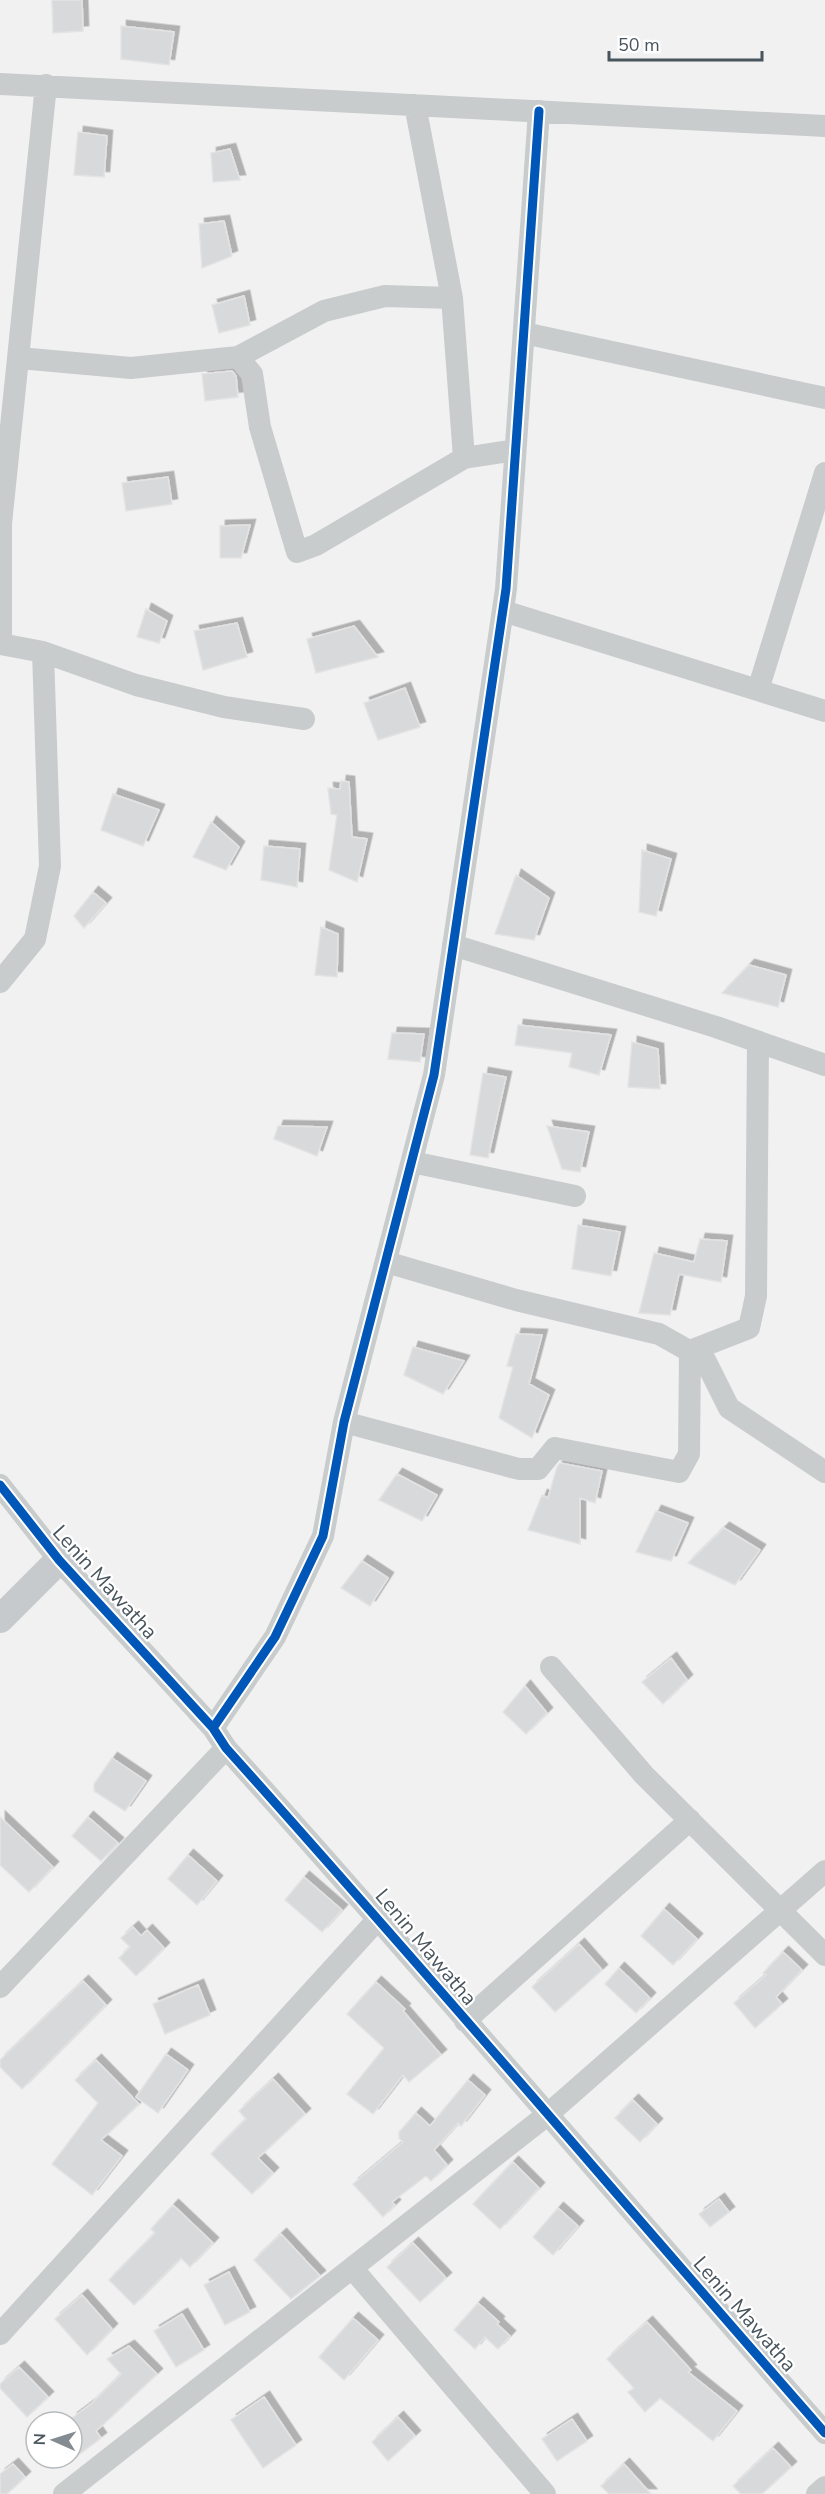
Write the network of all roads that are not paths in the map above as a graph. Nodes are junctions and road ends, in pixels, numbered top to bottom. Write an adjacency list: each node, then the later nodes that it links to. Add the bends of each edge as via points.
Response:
1 (0, 84): 2 (street)
2 (46, 85): 3 (street); 9 (street)
3 (415, 105): 4 (street); 6 (street)
4 (539, 111): 5 (street); 7 (street)
5 (825, 126)
6 (452, 298): 8 (street, via 385,296 324,311); 12 (street)
7 (524, 333): 10 (street); 11 (street)
8 (238, 357): 9 (street, via 131,368); 12 (street, via 252,374 260,428 297,552 316,545)
9 (19, 358): 15 (street, via 1,524)
10 (825, 398)
11 (515, 450): 12 (street); 14 (street)
12 (464, 458)
13 (825, 473): 17 (street)
14 (502, 611): 17 (street); 20 (street)
15 (1, 644): 16 (street)
16 (43, 652): 19 (street, via 136,685 224,707); 21 (street, via 50,866 35,939)
17 (758, 690): 18 (street)
18 (825, 711)
19 (304, 719)
20 (453, 945): 22 (street); 24 (street, via 434,1075)
21 (0, 982)
22 (758, 1042): 23 (street); 27 (street, via 754,1307 749,1328)
23 (825, 1065)
24 (412, 1162): 25 (street); 26 (street)
25 (575, 1196)
26 (386, 1262): 27 (street, via 659,1334); 28 (street)
27 (690, 1351): 28 (street, via 689,1454 679,1472 555,1448 537,1469 519,1469); 29 (street, via 705,1360 729,1408)
28 (344, 1422): 34 (street, via 323,1536 275,1637)
29 (825, 1472)
30 (0, 1485): 31 (street, Lenin Mawatha)
31 (58, 1560): 32 (main road); 34 (street, Lenin Mawatha)
32 (0, 1619)
33 (551, 1667): 36 (street, via 644,1774)
34 (213, 1728): 35 (street, Lenin Mawatha)
35 (226, 1748): 39 (street, Lenin Mawatha); 41 (street)
36 (690, 1820): 38 (street); 42 (street)
37 (825, 1871): 38 (street)
38 (780, 1910): 40 (street); 43 (street)
39 (379, 1918): 42 (street, Lenin Mawatha); 45 (street)
40 (825, 1954)
41 (0, 1987)
42 (465, 2021): 43 (street, Lenin Mawatha)
43 (547, 2115): 44 (street); 46 (street, Lenin Mawatha)
44 (352, 2268): 48 (street); 49 (street)
45 (0, 2334)
46 (825, 2433)
47 (825, 2487): 50 (street)
48 (64, 2494)
49 (545, 2494)
50 (817, 2494)

